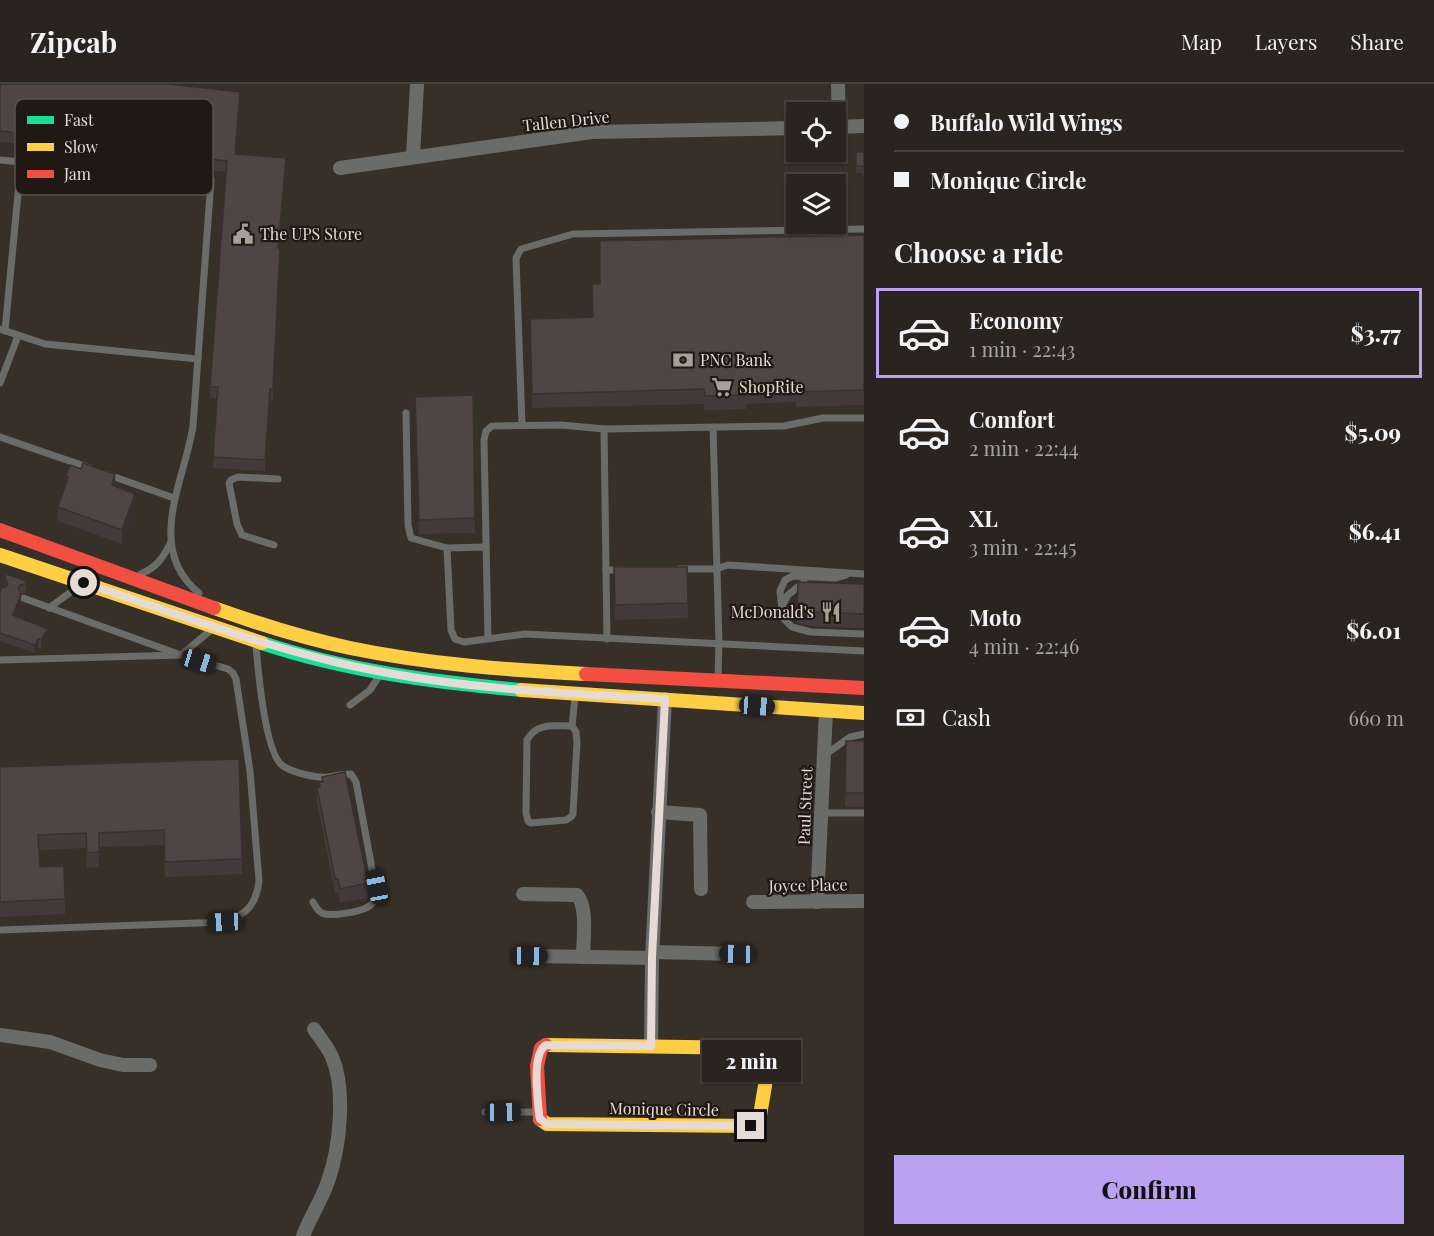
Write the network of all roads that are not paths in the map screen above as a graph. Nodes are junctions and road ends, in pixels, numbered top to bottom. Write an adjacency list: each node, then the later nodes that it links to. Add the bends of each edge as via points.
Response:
1 (417, 84): 7 (street)
2 (838, 84): 3 (street)
3 (838, 102)
4 (864, 126): 5 (street)
5 (846, 127)
6 (786, 128): 7 (street, Tallen Drive, via 592,132)
7 (413, 157): 10 (street, Tallen Drive)
8 (0, 160): 9 (lane)
9 (15, 161)
10 (340, 168)
11 (17, 195): 14 (lane)
12 (210, 195): 16 (lane)
13 (864, 229): 20 (lane, via 573,234 521,249 516,258)
14 (3, 330): 15 (lane)
15 (18, 336): 16 (lane, via 42,344); 17 (lane)
16 (198, 359): 25 (lane, via 192,437)
17 (0, 383)
18 (406, 413): 31 (lane, via 411,538)
19 (864, 418): 21 (lane, via 823,418 784,426)
20 (522, 426): 22 (lane); 32 (lane, via 492,426 486,431)
21 (712, 427): 22 (lane); 35 (lane)
22 (604, 429): 36 (lane)
23 (0, 437): 25 (lane)
24 (278, 479): 30 (lane, via 238,477 229,483 242,535)
25 (174, 498): 29 (lane)
26 (0, 524): 28 (lane)
27 (0, 530): 28 (main road)
28 (16, 536): 38 (main road)
29 (171, 542): 38 (lane, via 153,569); 46 (lane, via 187,582)
30 (273, 545)
31 (447, 548): 32 (lane); 49 (lane, via 451,630 455,639)
32 (486, 548): 49 (lane)
33 (0, 555): 42 (main road)
34 (674, 569): 35 (lane)
35 (716, 569): 39 (lane, via 728,565); 52 (lane)
36 (606, 570): 37 (lane); 50 (lane)
37 (635, 570)
38 (121, 574): 46 (main road)
39 (848, 574): 40 (lane); 41 (lane)
40 (864, 574)
41 (811, 577): 44 (lane); 44 (lane, via 793,576 785,580 780,591)
42 (84, 583): 45 (lane); 47 (main road)
43 (23, 598): 45 (lane)
44 (782, 606): 48 (lane, via 783,618 792,627 811,632)
45 (49, 608): 54 (lane)
46 (225, 612): 57 (main road, via 305,637 377,653 525,670)
47 (215, 627): 51 (main road); 54 (lane)
48 (864, 634)
49 (488, 639): 50 (lane, via 525,634)
50 (607, 639): 52 (lane)
51 (256, 641): 56 (main road); 75 (lane, via 261,693 276,760 287,768 316,776 351,774 356,782 377,896 368,907 333,915 318,911)
52 (719, 643): 53 (lane); 57 (lane)
53 (864, 651)
54 (181, 654): 55 (lane); 67 (lane, via 233,673)
55 (0, 660)
56 (381, 672): 59 (main road, via 446,683); 61 (lane, via 370,690)
57 (718, 681): 58 (main road)
58 (864, 688)
59 (575, 694): 60 (main road); 64 (lane)
60 (665, 699): 62 (main road); 69 (street)
61 (350, 705)
62 (826, 711): 63 (main road); 66 (street, Paul Street)
63 (864, 713)
64 (572, 726): 64 (lane, via 539,727 527,740 526,813 531,823 566,820 573,814 577,742)
65 (864, 734): 66 (lane, via 850,737)
66 (824, 756): 70 (street, Paul Street)
67 (247, 759): 68 (lane); 78 (lane, via 258,881 257,896 240,917 225,922)
68 (237, 760)
69 (658, 812): 72 (street, via 700,815); 80 (street)
70 (821, 813): 71 (lane); 77 (street, Paul Street)
71 (864, 813)
72 (701, 889)
73 (523, 894): 82 (street, via 580,898 584,910)
74 (864, 901): 77 (street, Joyce Place)
75 (313, 902)
76 (753, 902): 77 (street, Joyce Place)
77 (817, 902)
78 (0, 930)
79 (737, 954): 80 (street)
80 (652, 955): 82 (street); 85 (street)
81 (530, 956): 82 (street)
82 (583, 957)
83 (314, 1029): 89 (street, via 332,1056 337,1077 339,1136 328,1182)
84 (0, 1035): 86 (street, via 50,1042 123,1065)
85 (651, 1046): 88 (main road, Monique Circle, via 546,1045 541,1048 537,1066); 88 (main road, Monique Circle, via 762,1049 769,1062 759,1120 751,1126 547,1124 540,1119)
86 (150, 1065)
87 (485, 1112): 88 (lane)
88 (539, 1112)
89 (303, 1236)

